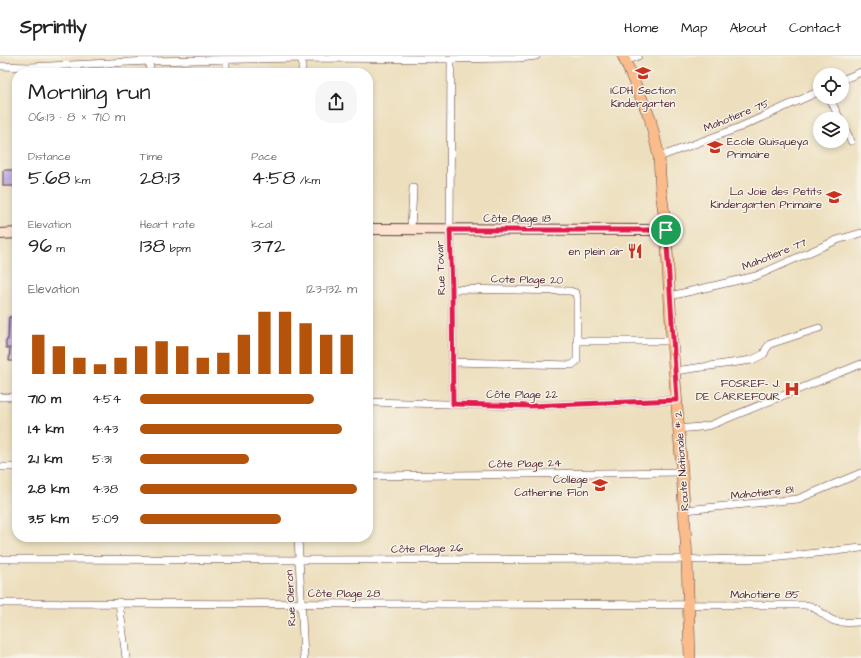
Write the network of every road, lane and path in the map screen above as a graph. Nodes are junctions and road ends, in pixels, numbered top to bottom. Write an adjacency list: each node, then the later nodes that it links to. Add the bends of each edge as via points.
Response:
1 (536, 56): 4 (street)
2 (638, 56): 5 (street)
3 (302, 58): 4 (street); 6 (street); 13 (street)
4 (451, 59): 23 (street, Rue Tovar)
5 (624, 59): 19 (main road, Route Nationale # 2, via 650,118)
6 (226, 61): 7 (street); 12 (street)
7 (149, 62): 10 (street); 11 (street)
8 (0, 66): 9 (street)
9 (15, 68)
10 (60, 68)
11 (150, 68)
12 (226, 68)
13 (302, 68)
14 (861, 72): 15 (street)
15 (849, 77)
16 (813, 94): 19 (street, Mahotiere 75, via 738,128)
17 (849, 137): 18 (street)
18 (851, 141)
19 (659, 157): 24 (main road, Route Nationale # 2)
20 (412, 188): 22 (street)
21 (373, 229): 22 (street, Côte Plage 18)
22 (411, 230): 23 (street, Côte Plage 18)
23 (450, 230): 24 (street, Côte Plage 18); 28 (street, Rue Tovar)
24 (666, 230): 29 (main road, Route Nationale # 2)
25 (12, 233): 27 (street)
26 (861, 233): 29 (street, Mahotiere 77, via 838,240 756,276)
27 (0, 234)
28 (452, 289): 32 (street, Cote Plage 20, via 576,293); 33 (street, Rue Tovar)
29 (670, 296): 31 (main road, Route Nationale # 2)
30 (819, 328): 35 (street, via 770,344 764,354 752,360)
31 (672, 340): 32 (street); 35 (main road, Route Nationale # 2)
32 (577, 341): 33 (street, Cote Plage 20, via 577,361 572,365)
33 (453, 362): 40 (street, Rue Tovar)
34 (861, 364): 41 (street, via 711,425)
35 (675, 371): 38 (main road, Route Nationale # 2)
36 (0, 397): 37 (street)
37 (12, 397)
38 (677, 400): 40 (street, Côte Plage 22, via 530,406); 41 (main road, Route Nationale # 2)
39 (373, 402): 40 (street, Côte Plage 22)
40 (453, 404)
41 (678, 429): 44 (main road, Route Nationale # 2)
42 (0, 467): 43 (street)
43 (12, 467)
44 (682, 472): 46 (street, Côte Plage 24); 47 (main road, Route Nationale # 2)
45 (861, 473): 47 (street, Mahotiere 81, via 798,499)
46 (373, 476)
47 (685, 510): 50 (main road, Route Nationale # 2)
48 (298, 542): 52 (street, Rue Oleron)
49 (861, 548): 50 (street, Côte Plage 26, via 772,558)
50 (687, 558): 52 (street, Côte Plage 26); 56 (main road, Route Nationale # 2)
51 (0, 559): 52 (street, Côte Plage 26)
52 (299, 560): 55 (street, Rue Oleron)
53 (119, 602): 54 (street, Côte Plage 28); 55 (street, Côte Plage 28); 58 (street)
54 (0, 603)
55 (301, 604): 56 (street, Côte Plage 28); 59 (street, Rue Oleron)
56 (688, 604): 57 (street, Mahotiere 85, via 810,605 832,620 843,623); 60 (main road, Route Nationale # 2)
57 (861, 622)
58 (126, 658)
59 (304, 658)
60 (690, 658)

